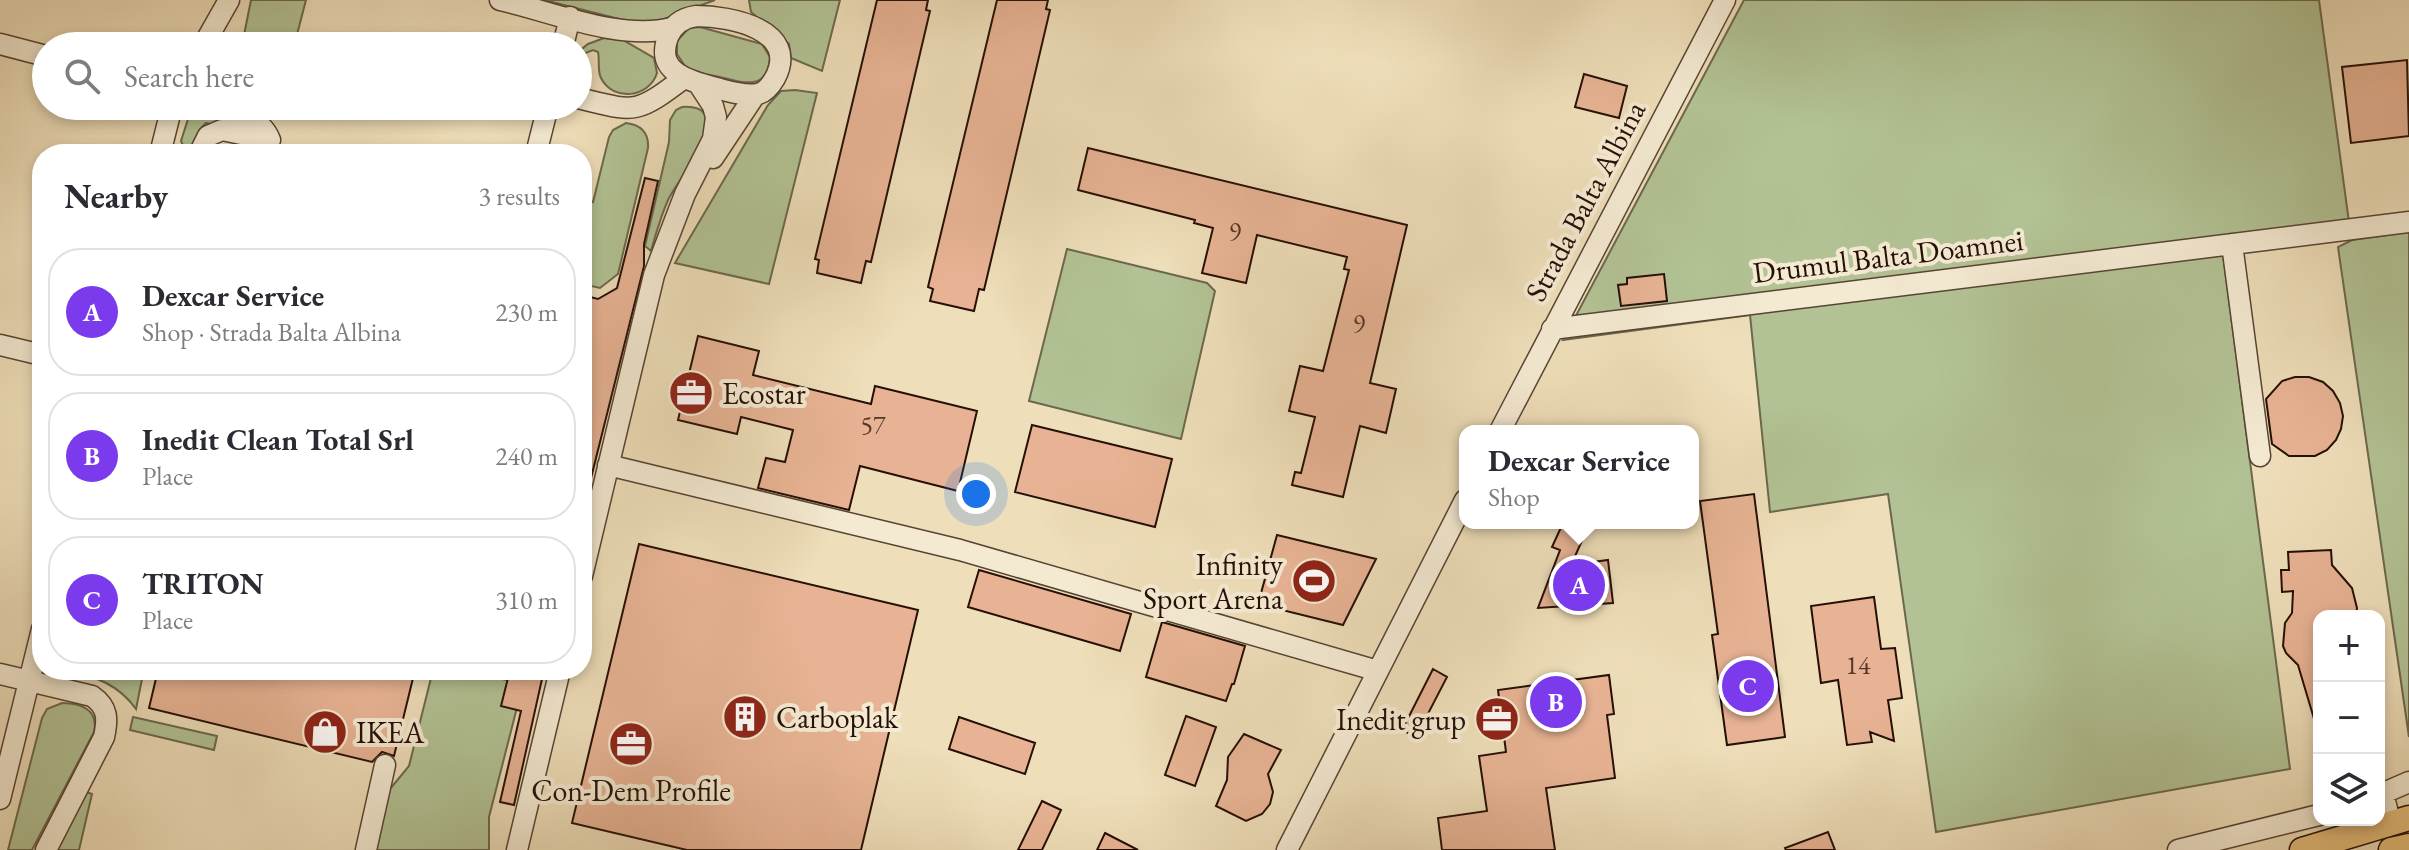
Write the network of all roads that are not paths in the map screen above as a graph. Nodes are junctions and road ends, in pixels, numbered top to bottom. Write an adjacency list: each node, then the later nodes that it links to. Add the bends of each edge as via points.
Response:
1 (229, 0): 7 (street)
2 (500, 0): 4 (street)
3 (1725, 0): 24 (street, Strada Balta Albina)
4 (570, 17): 6 (street); 8 (street)
5 (672, 28): 6 (street); 11 (street); 13 (street, via 687,17 705,16 767,33 780,49 779,68 771,85)
6 (624, 31): 11 (street)
7 (211, 32)
8 (566, 32)
9 (0, 44): 10 (street)
10 (32, 52)
11 (665, 55): 12 (street, via 670,68)
12 (691, 81): 13 (street); 14 (street, via 633,110); 21 (street, via 713,106 716,128)
13 (755, 95): 21 (street)
14 (592, 101)
15 (166, 120): 18 (street)
16 (253, 120): 19 (street, via 270,140 222,130)
17 (544, 120): 20 (street)
18 (162, 144)
19 (204, 144)
20 (538, 144)
21 (679, 208): 29 (street, via 651,285)
22 (2409, 222): 23 (street, Drumul Balta Doamnei)
23 (2232, 244): 24 (street, Drumul Balta Doamnei); 28 (street)
24 (1552, 329): 27 (street, Strada Balta Albina)
25 (0, 345): 26 (street)
26 (32, 353)
27 (1503, 425)
28 (2260, 456)
29 (608, 465): 31 (street); 33 (street, via 960,550)
30 (1459, 512): 33 (street)
31 (592, 533)
32 (32, 669): 36 (street)
33 (1378, 671): 48 (street)
34 (0, 674): 36 (street)
35 (558, 680): 47 (street)
36 (29, 681): 40 (street); 45 (street, via 92,696 107,717 104,737)
37 (385, 765): 46 (street)
38 (2409, 782): 39 (street)
39 (2385, 792)
40 (0, 799)
41 (2385, 800): 43 (street)
42 (2313, 816): 49 (street)
43 (2400, 822): 50 (main road)
44 (2409, 846): 51 (main road)
45 (46, 850)
46 (366, 850)
47 (517, 850)
48 (1287, 850)
49 (2178, 850)
50 (2302, 850)
51 (2391, 850)

